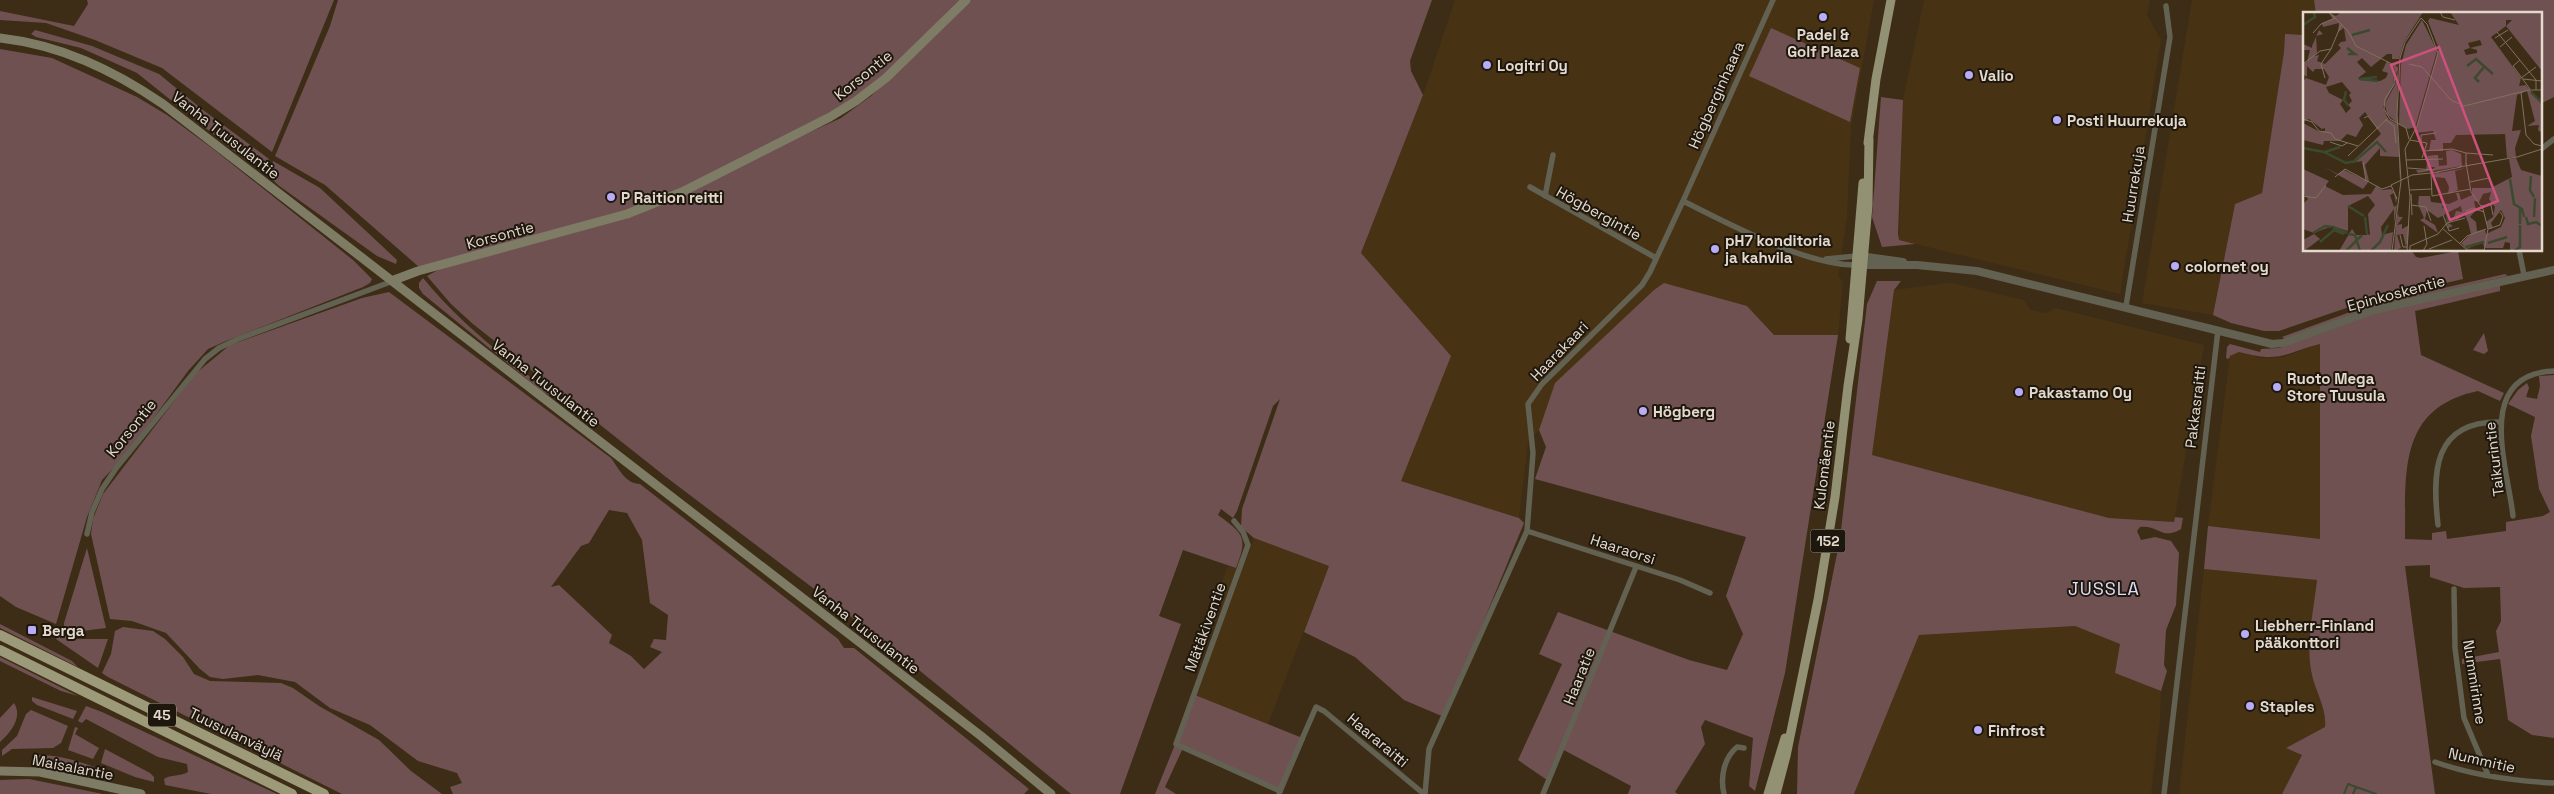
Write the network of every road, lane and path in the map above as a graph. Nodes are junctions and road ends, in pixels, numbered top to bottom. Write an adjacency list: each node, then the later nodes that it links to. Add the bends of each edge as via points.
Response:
1 (966, 0): 18 (main road, Korsontie, via 886,78 856,101 682,192 627,214)
2 (1773, 0): 11 (street, Högberginhaara)
3 (1891, 0): 15 (main road, Kulomäentie / 152, via 1876,79)
4 (2166, 6): 19 (street, Huurrekuja, via 2170,37)
5 (0, 38): 18 (main road, Vanha Tuusulantie, via 60,50 135,85)
6 (2554, 138): 7 (street)
7 (2542, 148)
8 (1553, 155): 10 (street)
9 (1530, 187): 10 (street, Högbergintie)
10 (1545, 196): 13 (street, Högbergintie)
11 (1683, 201): 13 (street, Haarakaari); 14 (street, via 1787,249)
12 (2519, 251): 17 (street)
13 (1656, 258): 26 (street, Haarakaari, via 1642,284 1542,384 1528,404 1533,453)
14 (1825, 260): 15 (street); 15 (street, via 1839,264)
15 (1860, 261): 19 (street, via 1977,271); 33 (main road, Kulomäentie / 152, via 1858,319 1825,561)
16 (2554, 270): 17 (street, Epinkoskentie)
17 (2524, 275): 20 (street, Epinkoskentie, via 2369,311 2279,344 2262,343)
18 (394, 280): 27 (street, Korsontie, via 238,339 205,359 102,490); 43 (main road, Vanha Tuusulantie, via 981,736)
19 (2126, 306): 20 (street)
20 (2218, 330): 49 (street, Pakkasraitti)
21 (2554, 372): 22 (street, Taikurintie, via 2534,375 2519,383 2506,399)
22 (2500, 422): 23 (street, Taikurintie); 25 (street, via 2470,425 2453,435 2441,451 2437,471)
23 (2513, 516)
24 (1234, 521): 39 (street, Mätäkiventie, via 1248,546 1176,744)
25 (2438, 525)
26 (1528, 532): 28 (street, Haaraorsi); 44 (street, Haarakaari, via 1429,749)
27 (87, 534)
28 (1636, 567): 30 (street, Haaraorsi); 45 (street, Haaratie)
29 (2454, 589): 37 (street, Nummirinne, via 2455,648 2464,718)
30 (1710, 593)
31 (0, 635): 42 (highway, Tuusulanväylä / 45)
32 (0, 650): 41 (highway, Tuusulanväylä / 45)
33 (1797, 694): 47 (main road, Kulomäentie / 152); 48 (main road, Kulomäentie / 152)
34 (1744, 748): 46 (street, via 1737,747 1729,754 1722,778)
35 (2435, 762): 37 (street, Nummitie, via 2468,773)
36 (0, 771): 40 (main road, Maisalantie, via 40,772)
37 (2488, 775): 38 (street, Nummitie, via 2505,780)
38 (2554, 783)
39 (1279, 792): 44 (street, Haararaitti, via 1316,707)
40 (141, 794)
41 (292, 794)
42 (324, 794)
43 (1051, 794)
44 (1424, 794)
45 (1543, 794)
46 (1724, 794)
47 (1768, 794)
48 (1776, 794)
49 (2164, 794)

